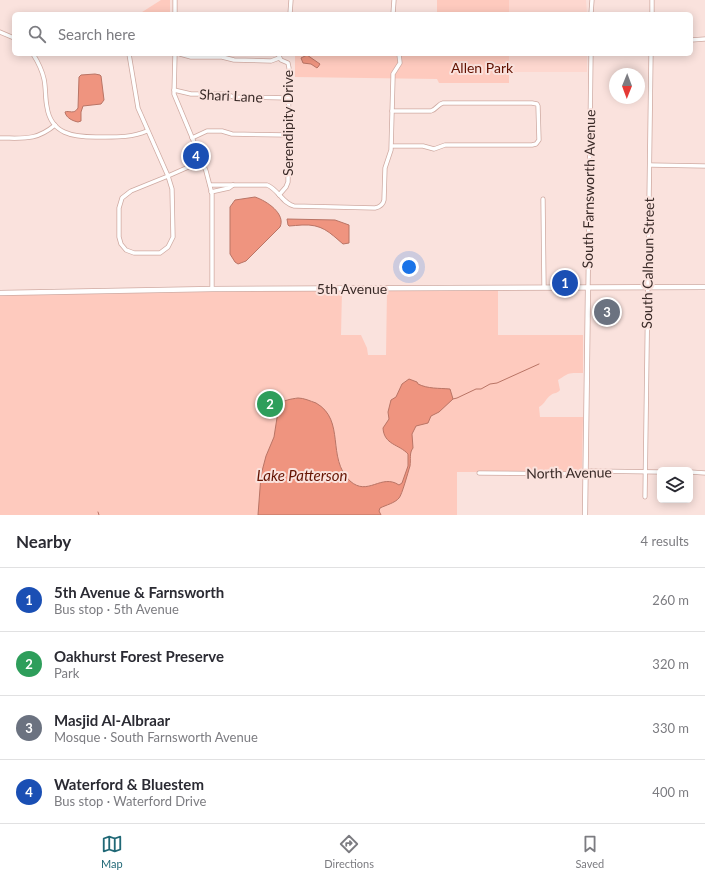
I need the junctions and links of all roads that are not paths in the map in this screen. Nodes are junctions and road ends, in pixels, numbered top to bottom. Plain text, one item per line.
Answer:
1 (175, 0) edge
2 (290, 0) edge
3 (394, 0) edge
4 (592, 0) edge
5 (652, 0) edge
6 (175, 12) edge
7 (290, 12) edge
8 (394, 12) edge
9 (591, 12) edge
10 (652, 12) edge
11 (0, 32) edge
12 (12, 37) edge
13 (705, 39) edge
14 (693, 40) edge
15 (34, 56) edge
16 (129, 56) edge
17 (174, 56) edge
18 (187, 56) edge
19 (279, 56) edge
20 (400, 56) edge
21 (591, 56) edge
22 (651, 56) edge
23 (174, 90) junction
24 (289, 98) junction
25 (392, 111) junction
26 (55, 125) junction
27 (147, 131) junction
28 (288, 135) junction
29 (0, 138) edge
30 (192, 138) junction
31 (392, 146) junction
32 (202, 161) junction
33 (650, 165) junction
34 (705, 166) edge
35 (168, 176) junction
36 (210, 185) junction
37 (233, 185) junction
38 (211, 192) junction
39 (279, 195) junction
40 (543, 199) dead end
41 (544, 287) junction
42 (648, 287) junction
43 (705, 287) edge
44 (588, 288) junction
45 (212, 289) junction
46 (0, 293) edge
47 (585, 472) junction
48 (646, 472) junction
49 (657, 472) edge
50 (693, 472) edge
51 (705, 472) edge
52 (479, 473) dead end
53 (645, 497) dead end
54 (585, 515) edge

1 - 6 street
2 - 7 street
3 - 8 street
4 - 9 street
5 - 10 street
11 - 12 street
13 - 14 street
15 - 26 street
16 - 27 street
17 - 23 street
18 - 19 street
19 - 24 street, Serendipity Drive
20 - 25 street
21 - 44 street, South Farnsworth Avenue
22 - 33 street, South Calhoun Street
23 - 24 street, Shari Lane
23 - 30 street
24 - 28 street, Serendipity Drive
25 - 31 street
25 - 31 street
26 - 27 street
26 - 29 street
27 - 35 street
28 - 30 street
28 - 39 street, Serendipity Drive
30 - 32 street
31 - 39 street
32 - 35 street
32 - 36 street
33 - 34 street
33 - 42 street, South Calhoun Street
35 - 35 street
36 - 37 street
36 - 38 street
37 - 38 street
37 - 39 street
38 - 45 street
40 - 41 street
41 - 44 street, 5th Avenue
41 - 45 street, 5th Avenue
42 - 43 street, 5th Avenue
42 - 44 street, 5th Avenue
42 - 48 street, South Calhoun Street
44 - 47 street, South Farnsworth Avenue
45 - 46 street, 5th Avenue
47 - 48 street, North Avenue
47 - 52 street, North Avenue
47 - 54 street, South Farnsworth Avenue
48 - 49 street, North Avenue
48 - 53 street, South Calhoun Street
50 - 51 street

